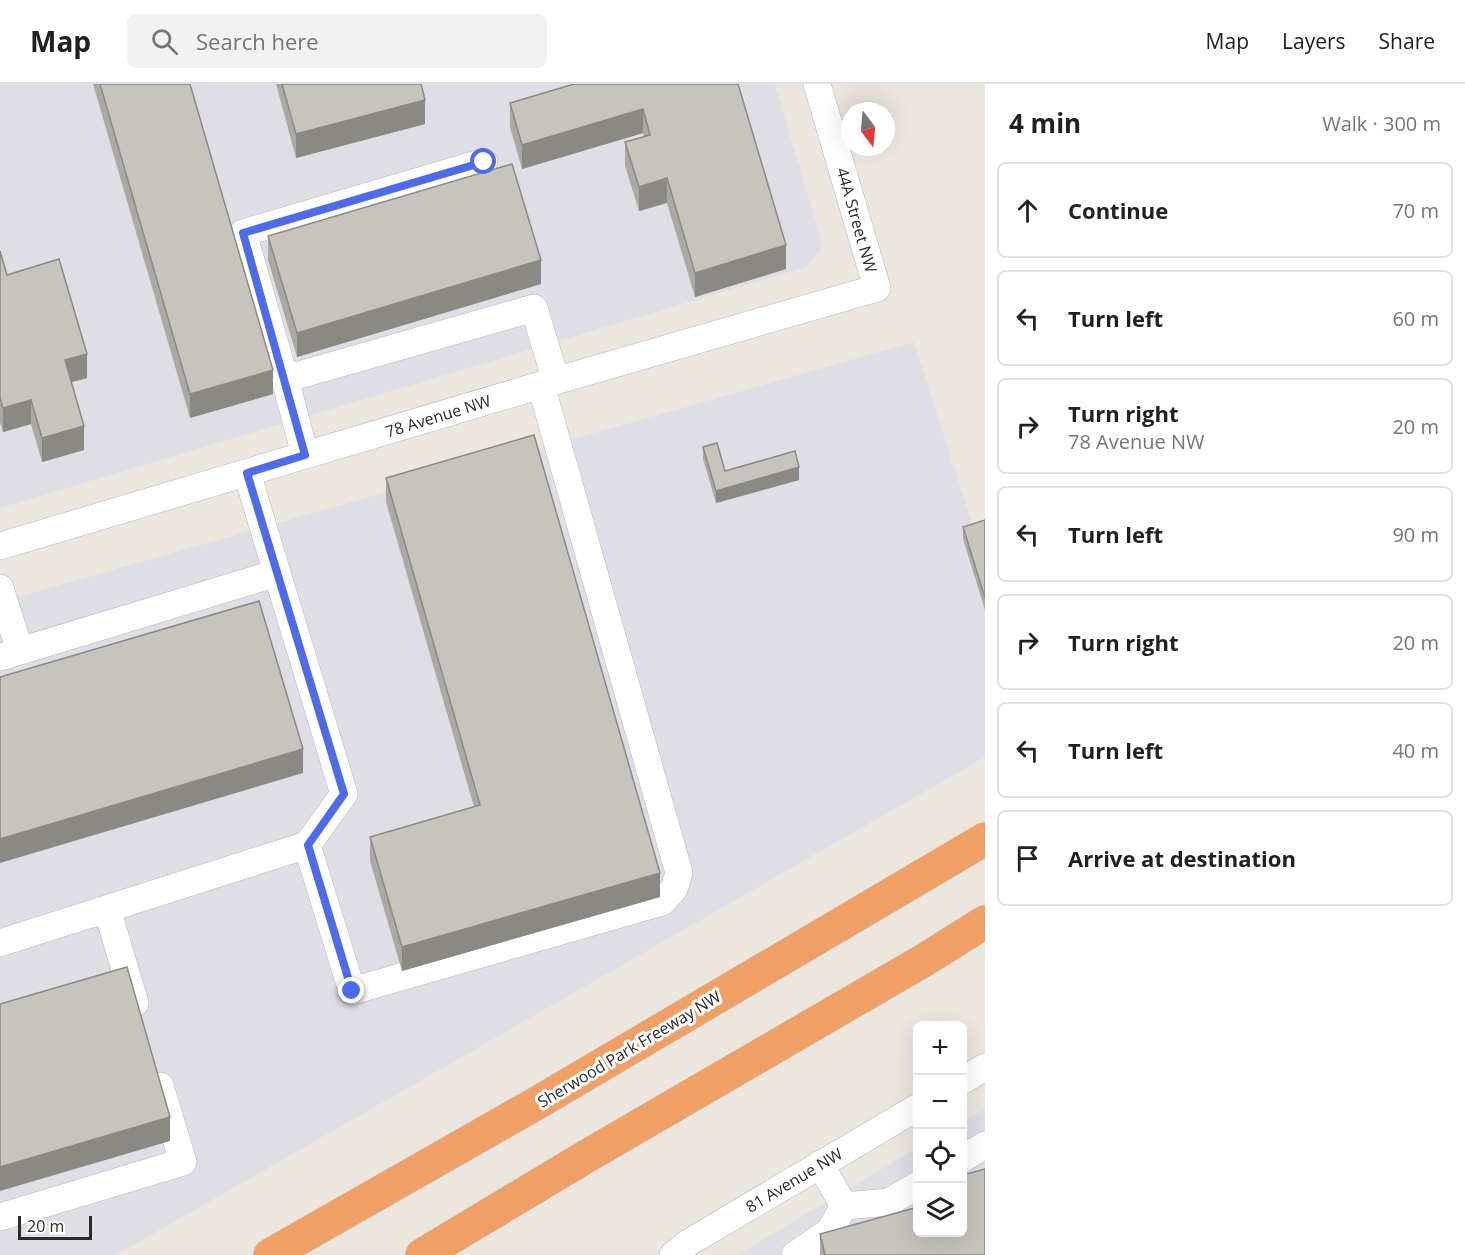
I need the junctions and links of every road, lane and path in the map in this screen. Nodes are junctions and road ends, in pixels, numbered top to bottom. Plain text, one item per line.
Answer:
1 (817, 84) edge
2 (484, 162) dead end
3 (877, 288) joint
4 (285, 379) junction
5 (548, 383) junction
6 (305, 455) junction
7 (247, 473) junction
8 (0, 546) edge
9 (277, 573) junction
10 (0, 588) edge
11 (10, 654) edge
12 (985, 839) edge
13 (308, 845) junction
14 (107, 909) junction
15 (985, 922) edge
16 (0, 943) edge
17 (143, 1030) edge
18 (153, 1063) edge
19 (985, 1067) edge
20 (967, 1078) edge
21 (913, 1110) edge
22 (985, 1146) edge
23 (967, 1157) edge
24 (820, 1164) junction
25 (913, 1188) edge
26 (843, 1206) junction
27 (0, 1217) edge
28 (270, 1255) edge
29 (422, 1255) edge
30 (673, 1255) edge
31 (795, 1255) edge

1 - 3 street, 44A Street NW
2 - 4 street
3 - 5 street, 78 Avenue NW
4 - 5 street
4 - 6 street
5 - 6 street, 78 Avenue NW
5 - 13 street
6 - 7 street, 78 Avenue NW
7 - 8 street, 78 Avenue NW
7 - 9 street
9 - 11 street
9 - 13 street
10 - 11 street
12 - 28 highway, Sherwood Park Freeway NW
13 - 14 street
14 - 16 street
14 - 17 street
15 - 29 highway
18 - 27 street
19 - 20 street
21 - 24 street, 81 Avenue NW
22 - 23 street
24 - 26 street
24 - 30 street, 81 Avenue NW
25 - 26 street
26 - 31 street

